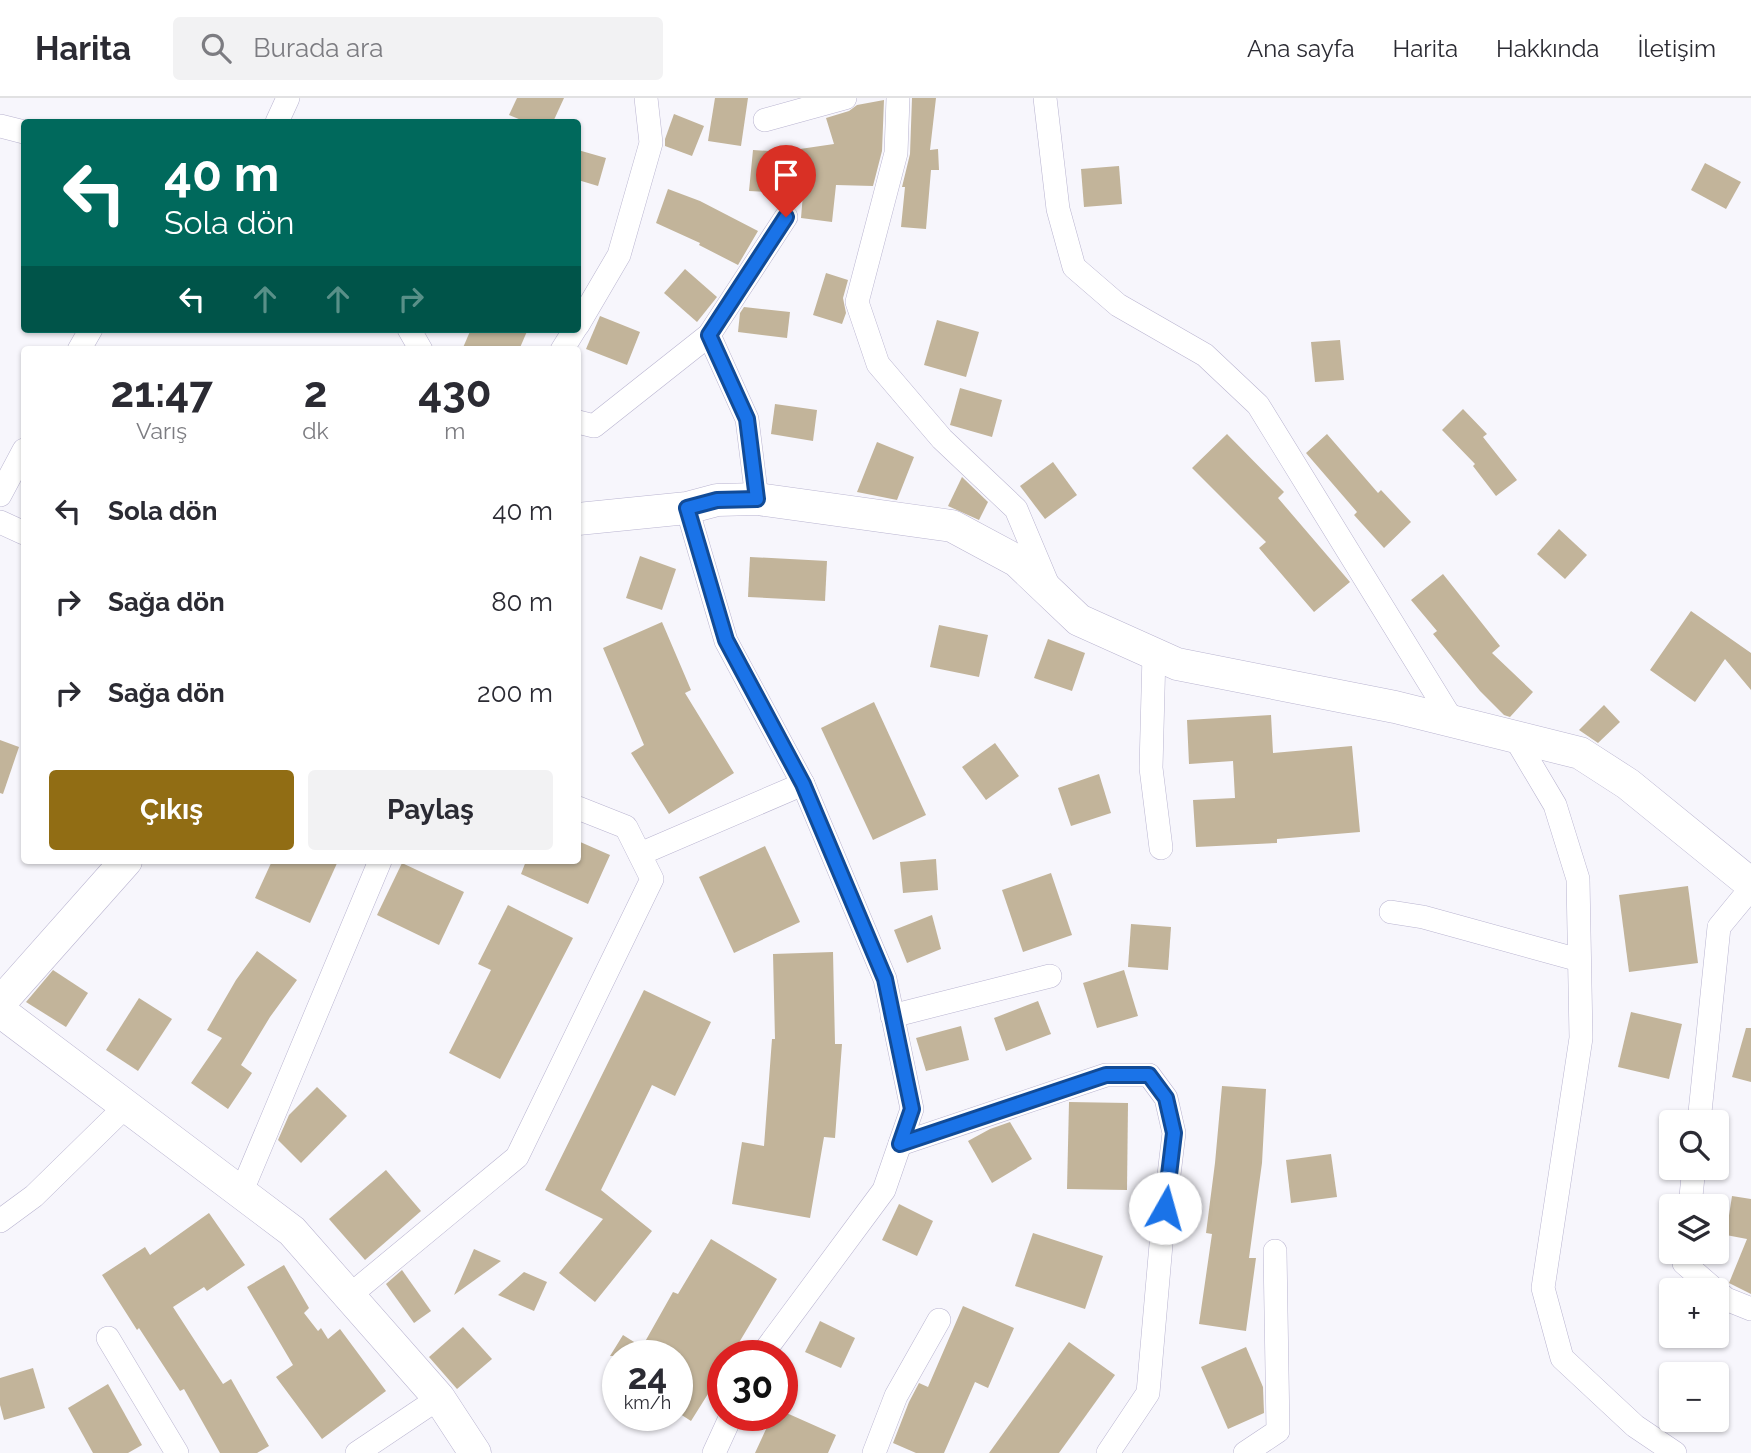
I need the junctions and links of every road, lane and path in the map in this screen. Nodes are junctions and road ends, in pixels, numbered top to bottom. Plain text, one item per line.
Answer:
1 (288, 98) edge
2 (646, 98) edge
3 (845, 98) edge
4 (898, 98) edge
5 (1045, 98) edge
6 (278, 119) edge
7 (765, 120) dead end
8 (0, 126) edge
9 (21, 131) edge
10 (786, 217) dead end
11 (581, 319) edge
12 (709, 335) junction
13 (581, 423) edge
14 (21, 456) edge
15 (0, 495) edge
16 (757, 499) junction
17 (687, 508) junction
18 (581, 520) edge
19 (0, 522) edge
20 (21, 532) edge
21 (1051, 594) junction
22 (1154, 654) junction
23 (1454, 723) junction
24 (1514, 736) junction
25 (803, 784) junction
26 (581, 809) edge
27 (1161, 848) dead end
28 (640, 854) junction
29 (123, 864) edge
30 (379, 864) edge
31 (1751, 886) edge
32 (1391, 912) dead end
33 (1579, 960) junction
34 (1050, 976) dead end
35 (0, 1003) edge
36 (0, 1011) edge
37 (892, 1016) junction
38 (126, 1106) junction
39 (1700, 1110) edge
40 (900, 1144) junction
41 (241, 1193) junction
42 (0, 1221) edge
43 (1275, 1251) dead end
44 (1685, 1264) edge
45 (1701, 1278) edge
46 (349, 1296) junction
47 (1729, 1300) edge
48 (1751, 1309) edge
49 (939, 1320) dead end
50 (108, 1338) dead end
51 (773, 1340) edge
52 (439, 1398) junction
53 (724, 1431) edge
54 (177, 1453) edge
55 (357, 1453) edge
56 (475, 1453) edge
57 (714, 1453) edge
58 (874, 1453) edge
59 (1108, 1453) edge
60 (1245, 1453) edge
61 (1675, 1453) edge

1 - 6 street
2 - 11 street
3 - 7 street
4 - 21 street
5 - 23 street
8 - 9 street
10 - 12 street
12 - 13 street
12 - 16 street
14 - 15 street
16 - 17 street
16 - 21 street
17 - 18 street
17 - 25 street
19 - 20 street
21 - 22 street
22 - 23 street
22 - 27 street
23 - 24 street
24 - 31 street
24 - 33 street
25 - 28 street
25 - 37 street
26 - 28 street
28 - 46 street
29 - 35 street
30 - 41 street
31 - 39 street
32 - 33 street
33 - 61 street
34 - 37 street
36 - 38 street
37 - 40 street
38 - 41 street
38 - 42 street
40 - 51 street
40 - 59 street
41 - 46 street
43 - 60 street
44 - 45 street
46 - 52 street
47 - 48 street
49 - 58 street
50 - 54 street
52 - 55 street
52 - 56 street
53 - 57 street

